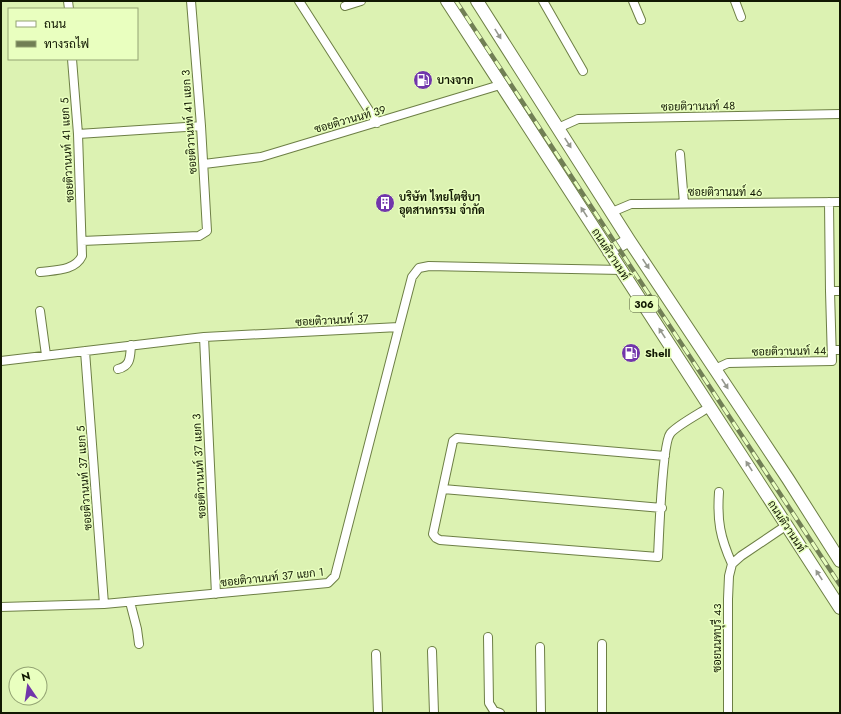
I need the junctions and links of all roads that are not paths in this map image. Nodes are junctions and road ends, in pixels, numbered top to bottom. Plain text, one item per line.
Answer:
1 (191, 1) edge
2 (299, 1) edge
3 (361, 1) edge
4 (447, 1) edge
5 (477, 1) edge
6 (543, 1) edge
7 (633, 1) edge
8 (735, 1) edge
9 (345, 6) dead end
10 (741, 17) dead end
11 (640, 20) dead end
12 (72, 60) edge
13 (583, 71) dead end
14 (500, 85) junction
15 (840, 114) edge
16 (377, 122) junction
17 (202, 126) junction
18 (558, 128) junction
19 (78, 134) junction
20 (680, 154) dead end
21 (204, 164) junction
22 (830, 202) junction
23 (840, 202) edge
24 (684, 203) junction
25 (612, 212) junction
26 (630, 240) junction
27 (82, 241) junction
28 (609, 252) junction
29 (622, 270) junction
30 (40, 272) dead end
31 (830, 291) junction
32 (840, 291) edge
33 (40, 311) dead end
34 (399, 328) junction
35 (204, 337) junction
36 (131, 345) junction
37 (85, 350) junction
38 (836, 350) edge
39 (46, 355) junction
40 (1, 361) edge
41 (118, 369) dead end
42 (716, 369) junction
43 (711, 406) junction
44 (665, 456) junction
45 (443, 489) junction
46 (719, 492) dead end
47 (662, 508) junction
48 (787, 525) junction
49 (840, 561) edge
50 (732, 564) junction
51 (216, 594) junction
52 (130, 602) junction
53 (104, 604) junction
54 (1, 607) edge
55 (840, 608) edge
56 (488, 637) dead end
57 (139, 644) dead end
58 (602, 644) dead end
59 (540, 647) dead end
60 (432, 651) dead end
61 (376, 654) dead end
62 (378, 713) edge
63 (434, 713) edge
64 (500, 713) edge
65 (541, 713) edge
66 (602, 713) edge
67 (728, 713) edge

1 - 17 street, ซอยติวานนท์ 41 แยก 3
2 - 16 street
3 - 9 street
4 - 14 main road, ถนนติวานนท์ / 306
5 -> 18 main road, 306
6 - 13 street
7 - 11 street
8 - 10 street
12 - 19 street, ซอยติวานนท์ 41 แยก 5
14 - 16 street, ซอยติวานนท์ 39
28 -> 14 main road, ถนนติวานนท์ / 306
15 - 18 street, ซอยติวานนท์ 48
16 - 21 street, ซอยติวานนท์ 39
17 - 19 street
17 - 21 street, ซอยติวานนท์ 41 แยก 3
18 -> 25 main road, 306
19 - 27 street, ซอยติวานนท์ 41 แยก 5
20 - 24 street
21 - 27 street, ซอยติวานนท์ 41 แยก 3
22 - 23 street, ซอยติวานนท์ 46
22 - 24 street, ซอยติวานนท์ 46
22 - 31 street, ซอยติวานนท์ 44
24 - 25 street, ซอยติวานนท์ 46
25 - 26 main road, 306
26 - 28 main road
26 -> 42 main road, 306
27 - 30 street, ซอยติวานนท์ 41 แยก 5
28 - 29 main road, ถนนติวานนท์ / 306
29 - 34 street
43 -> 29 main road, ถนนติวานนท์ / 306
31 - 32 street
31 - 38 street, ซอยติวานนท์ 44
33 - 39 street
34 - 35 street, ซอยติวานนท์ 37
34 - 51 street, ซอยติวานนท์ 37 แยก 1
35 - 36 street, ซอยติวานนท์ 37
35 - 51 street, ซอยติวานนท์ 37 แยก 3
36 - 37 street, ซอยติวานนท์ 37
36 - 41 street
37 - 39 street, ซอยติวานนท์ 37
37 - 53 street, ซอยติวานนท์ 37 แยก 5
38 - 42 street, ซอยติวานนท์ 44
39 - 40 street, ซอยติวานนท์ 37
42 -> 49 main road, 306
43 - 44 street
48 -> 43 main road, ถนนติวานนท์ / 306
44 - 45 street
44 - 47 street
45 - 47 street
45 - 47 street
46 - 50 street
48 - 50 street
55 -> 48 main road, ถนนติวานนท์ / 306
50 - 67 street, ซอยนนทบุรี 43
51 - 52 street, ซอยติวานนท์ 37 แยก 1
52 - 53 street, ซอยติวานนท์ 37 แยก 1
52 - 57 street
53 - 54 street, ซอยติวานนท์ 37 แยก 1
56 - 64 street
58 - 66 street
59 - 65 street
60 - 63 street
61 - 62 street

